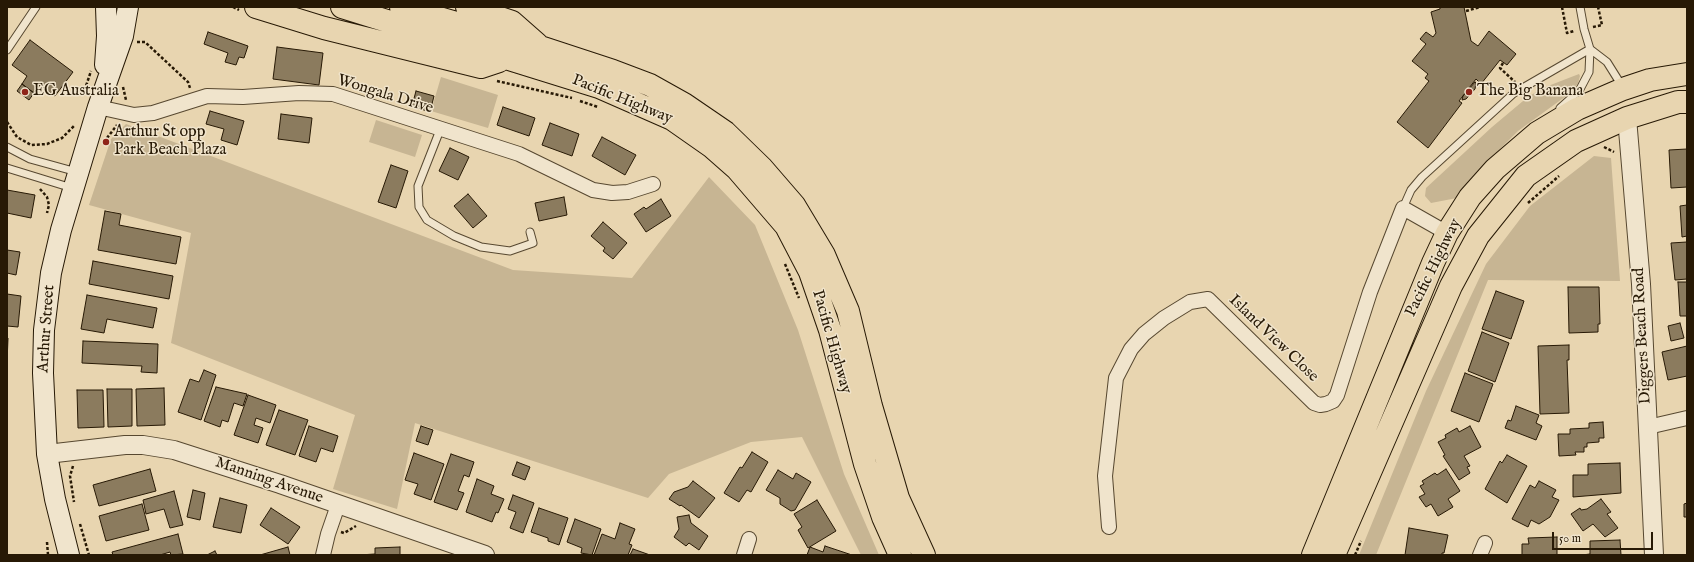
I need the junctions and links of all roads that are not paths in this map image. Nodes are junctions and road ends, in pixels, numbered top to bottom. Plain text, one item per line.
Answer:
1 (36, 7) edge
2 (106, 7) edge
3 (128, 7) edge
4 (256, 7) edge
5 (342, 7) edge
6 (401, 7) edge
7 (468, 7) edge
8 (1580, 7) edge
9 (543, 48) junction
10 (1590, 49) junction
11 (7, 50) edge
12 (504, 59) junction
13 (1687, 74) edge
14 (1687, 86) edge
15 (1623, 88) junction
16 (90, 102) junction
17 (1687, 102) edge
18 (1627, 118) junction
19 (440, 130) junction
20 (1537, 133) junction
21 (7, 147) edge
22 (7, 168) edge
23 (1526, 176) junction
24 (75, 180) junction
25 (653, 184) dead end
26 (1403, 208) junction
27 (530, 232) dead end
28 (1447, 233) junction
29 (1422, 354) junction
30 (1687, 418) edge
31 (1648, 427) junction
32 (47, 454) junction
33 (338, 505) junction
34 (1109, 528) dead end
35 (749, 540) dead end
36 (69, 555) edge
37 (323, 555) edge
38 (485, 555) edge
39 (744, 555) edge
40 (900, 555) edge
41 (924, 555) edge
42 (1313, 555) edge
43 (1334, 555) edge
44 (1654, 555) edge

1 - 11 lane
2 - 16 main road, Arthur Street
3 - 16 main road, Arthur Street
4 - 12 highway
5 - 12 highway, Pacific Highway
6 - 9 highway, Pacific Highway
7 - 9 highway
8 - 10 lane
9 - 41 highway, Pacific Highway
10 - 15 lane
10 - 20 lane
10 - 26 lane
12 - 40 highway, Pacific Highway
13 - 15 highway, Pacific Highway
14 - 18 highway
15 - 20 highway, Pacific Highway
16 - 19 street, Wongala Drive
16 - 24 main road, Arthur Street
17 - 18 highway, Pacific Highway
18 - 20 highway
18 - 23 highway, Pacific Highway
18 - 31 street, Diggers Beach Road
19 - 25 street, Wongala Drive
19 - 27 lane
20 - 28 highway, Pacific Highway
21 - 24 lane
22 - 24 lane
23 - 28 highway
23 - 29 highway, Pacific Highway
24 - 32 main road, Arthur Street
26 - 28 street
26 - 34 street, Island View Close
28 - 29 highway
28 - 42 highway, Pacific Highway
29 - 43 highway, Pacific Highway
30 - 31 street
31 - 44 street, Diggers Beach Road
32 - 33 street, Manning Avenue
32 - 36 main road, Arthur Street
33 - 37 street
33 - 38 street, Manning Avenue
35 - 39 street

